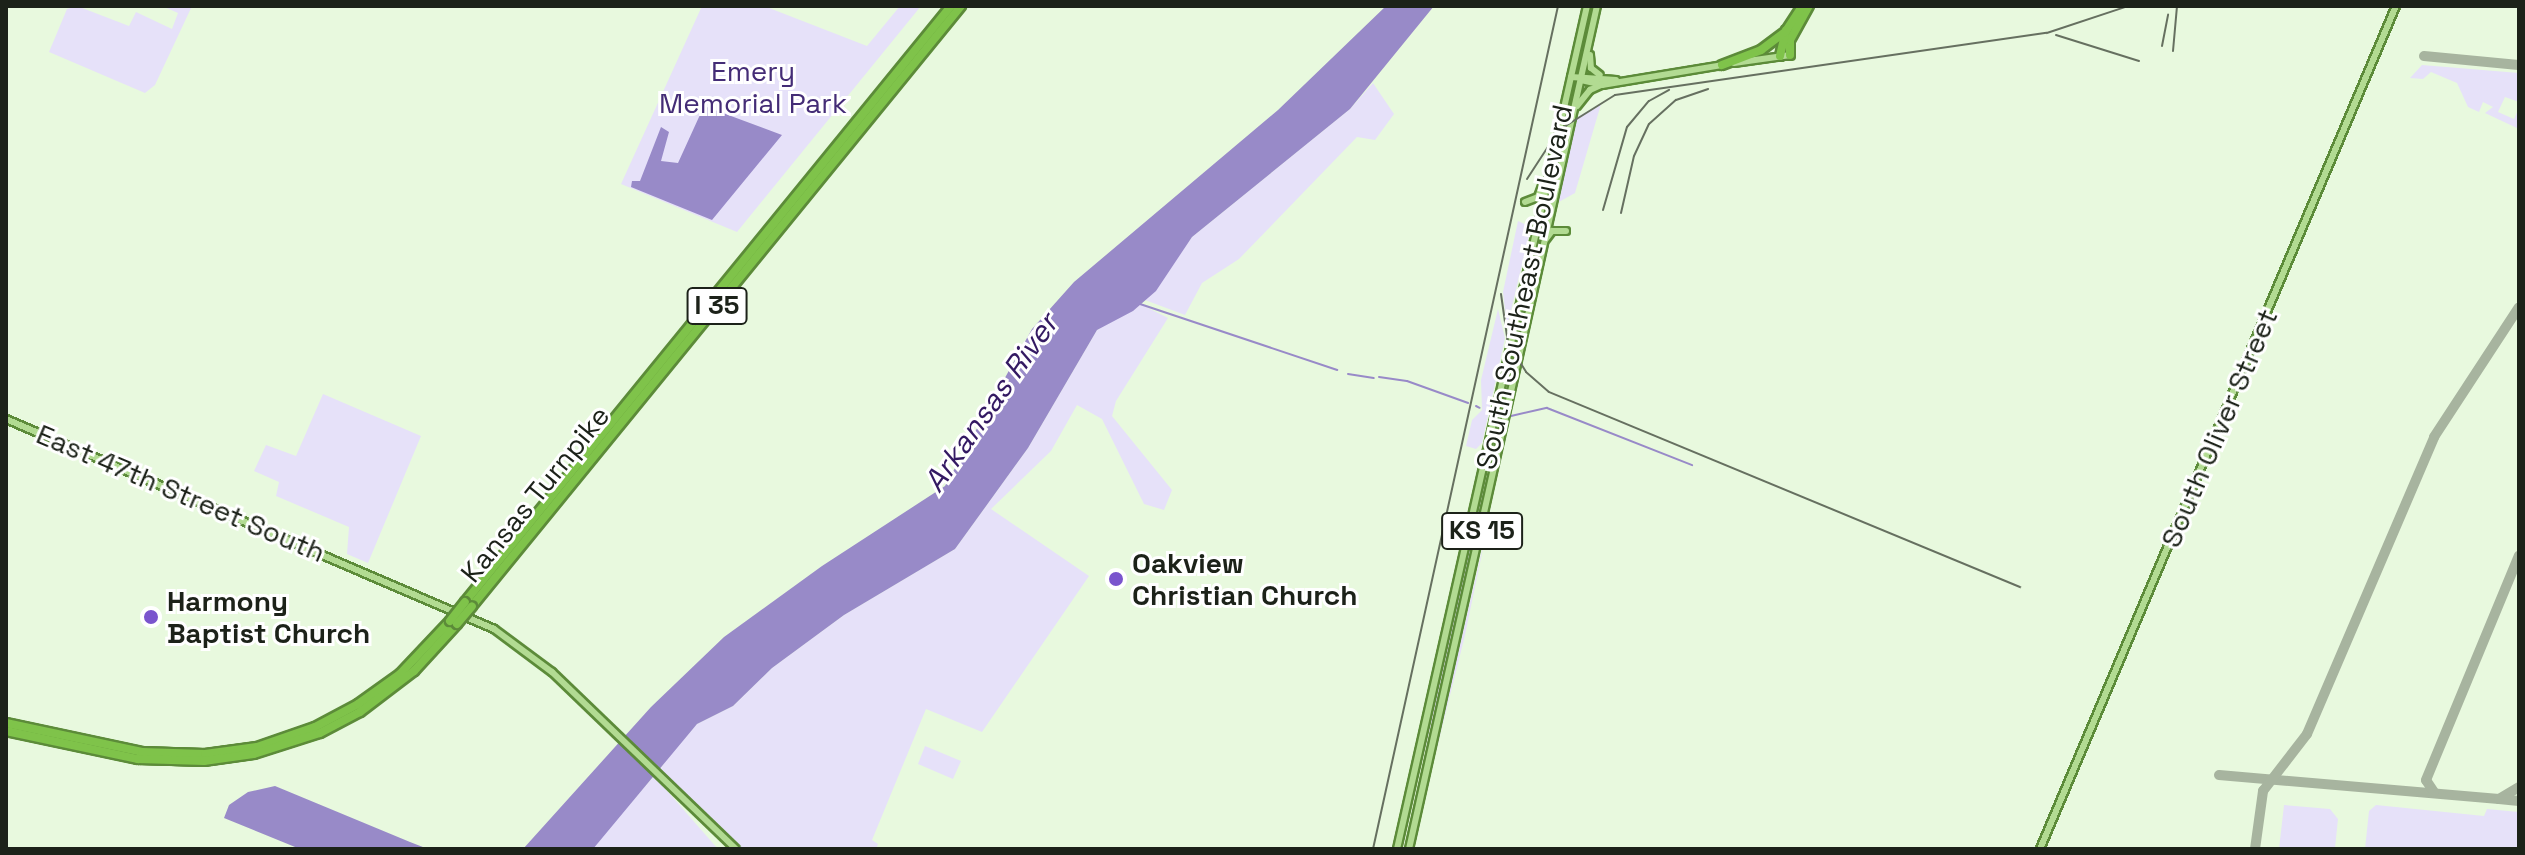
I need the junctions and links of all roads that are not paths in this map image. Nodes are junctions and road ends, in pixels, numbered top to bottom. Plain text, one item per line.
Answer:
1 (951, 6) edge
2 (961, 6) edge
3 (1587, 6) edge
4 (1597, 6) edge
5 (1802, 6) edge
6 (1809, 6) edge
7 (2396, 6) edge
8 (1786, 31) junction
9 (1588, 47) junction
10 (1790, 55) joint
11 (1780, 56) junction
12 (1722, 65) junction
13 (1571, 77) junction
14 (1581, 79) junction
15 (1605, 81) junction
16 (1574, 113) junction
17 (1549, 172) junction
18 (1525, 202) dead end
19 (1566, 231) dead end
20 (1542, 250) junction
21 (6, 419) edge
22 (469, 604) junction
23 (6, 723) edge
24 (6, 731) edge
25 (115, 752) junction
26 (736, 849) edge
27 (1397, 849) edge
28 (1409, 849) edge
29 (2040, 849) edge

1 - 22 highway, Kansas Turnpike / I 35
2 - 22 highway, Kansas Turnpike / I 35
3 - 13 main road, South Southeast Boulevard / KS 15
4 - 9 main road, South Southeast Boulevard / KS 15
5 - 8 highway
6 - 10 highway
7 - 29 main road, South Oliver Street
8 - 11 highway
8 - 12 highway
9 - 14 main road, South Southeast Boulevard / KS 15
9 - 15 main road
10 - 11 main road
11 - 12 main road
12 - 15 main road
13 - 14 main road
13 - 17 main road, South Southeast Boulevard / KS 15
14 - 15 main road
14 - 16 main road, South Southeast Boulevard / KS 15
15 - 16 main road
16 - 20 main road, South Southeast Boulevard / KS 15
17 - 18 main road
17 - 27 main road, South Southeast Boulevard / KS 15
19 - 20 main road
20 - 28 main road, South Southeast Boulevard / KS 15
21 - 26 main road, East 47th Street South
22 - 25 highway, Kansas Turnpike / I 35, bridge
23 - 25 highway, Kansas Turnpike / I 35
24 - 25 highway, Kansas Turnpike / I 35

